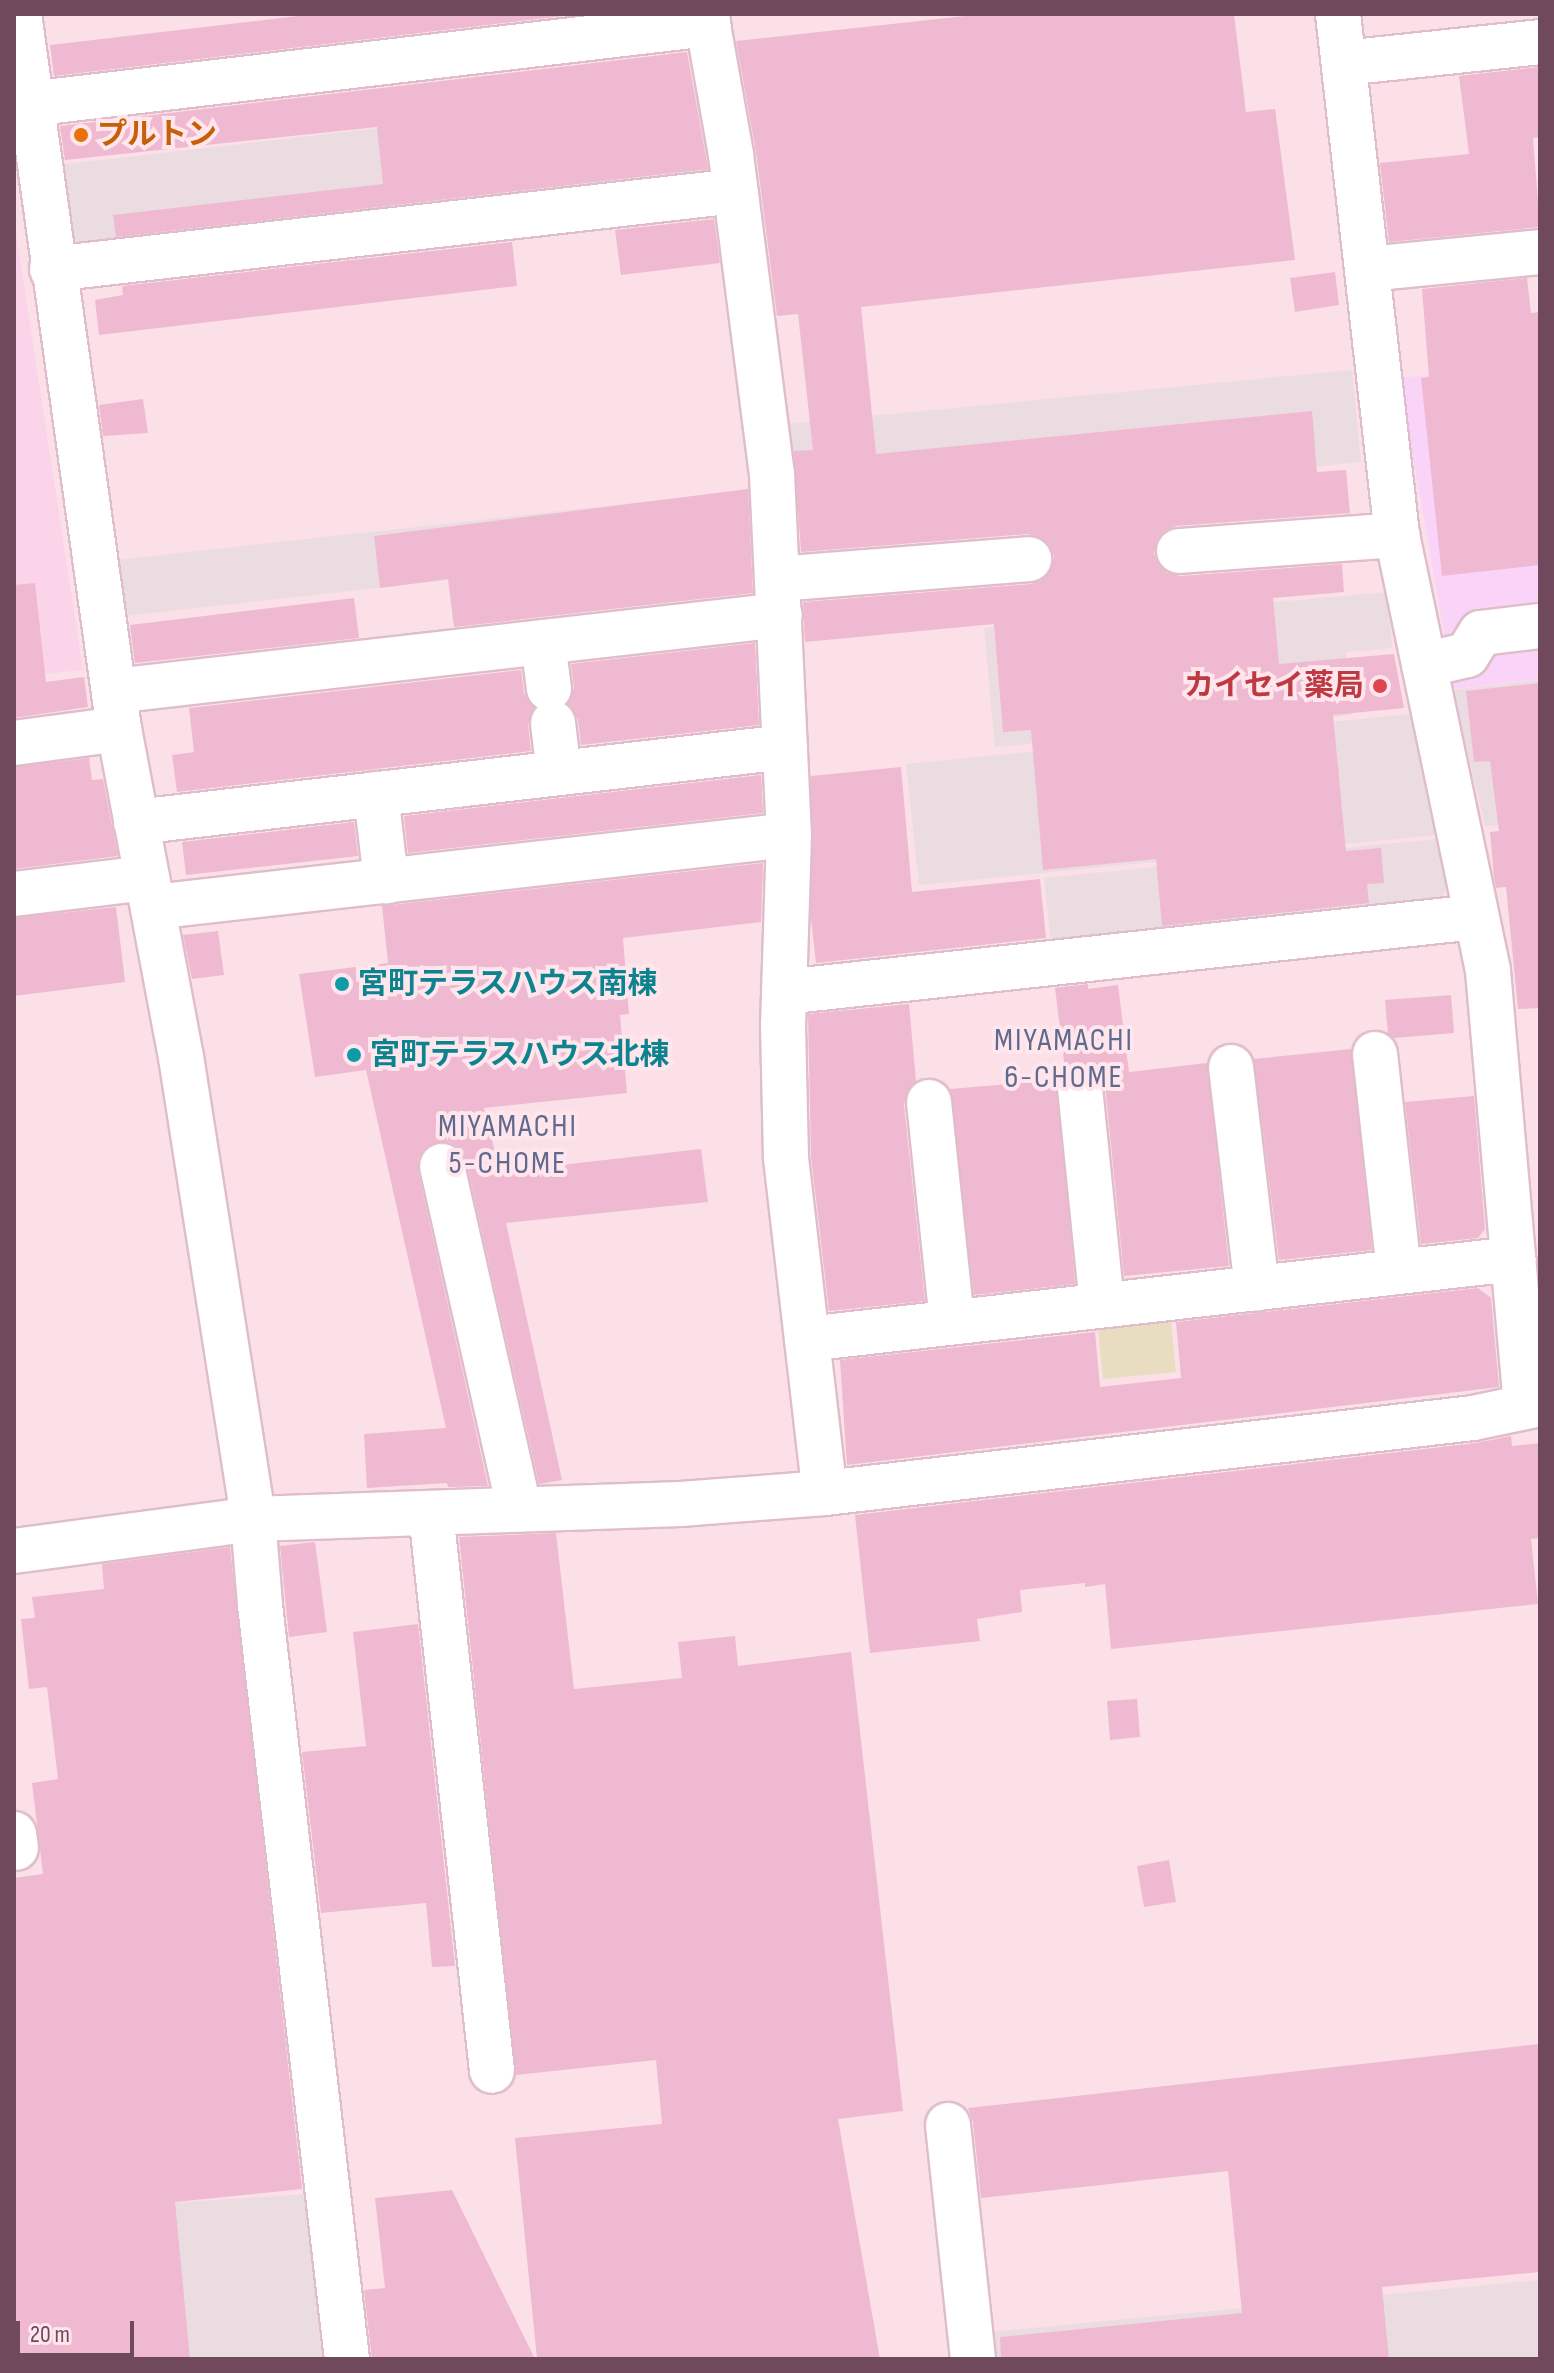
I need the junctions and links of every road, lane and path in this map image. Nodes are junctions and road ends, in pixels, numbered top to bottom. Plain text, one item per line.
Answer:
1 (1338, 14) edge
2 (707, 19) edge
3 (17, 20) edge
4 (1540, 42) edge
5 (1344, 63) junction
6 (29, 104) junction
7 (736, 191) junction
8 (1540, 252) edge
9 (52, 269) junction
10 (1368, 269) junction
11 (1397, 535) junction
12 (1179, 551) dead end
13 (1029, 559) dead end
14 (778, 597) junction
15 (1540, 626) edge
16 (543, 642) junction
17 (1424, 665) junction
18 (116, 710) junction
19 (14, 743) edge
20 (785, 747) junction
21 (559, 773) junction
22 (376, 794) junction
23 (136, 822) junction
24 (789, 835) junction
25 (386, 881) junction
26 (150, 893) junction
27 (14, 894) edge
28 (1476, 917) junction
29 (784, 992) junction
30 (1375, 1054) dead end
31 (1231, 1067) dead end
32 (1080, 1088) dead end
33 (929, 1102) dead end
34 (442, 1166) dead end
35 (1513, 1259) junction
36 (1399, 1271) junction
37 (1257, 1288) junction
38 (1102, 1305) junction
39 (952, 1322) junction
40 (807, 1339) junction
41 (1533, 1405) edge
42 (825, 1493) junction
43 (519, 1509) junction
44 (431, 1513) junction
45 (253, 1519) junction
46 (14, 1551) edge
47 (492, 2071) dead end
48 (948, 2125) dead end
49 (347, 2359) edge
50 (973, 2359) edge

1 - 5 street
2 - 6 street
2 - 7 street
3 - 6 street
4 - 5 street
5 - 10 street
6 - 9 street
7 - 9 street
7 - 14 street
8 - 10 street
9 - 18 street
10 - 11 street
11 - 12 street
11 - 17 street
13 - 14 street
14 - 16 street
14 - 20 street
15 - 17 street
16 - 18 street
16 - 21 street
17 - 28 street
18 - 19 street
18 - 23 street
20 - 21 street
20 - 24 street
21 - 22 street
22 - 23 street
22 - 25 street
23 - 26 street
24 - 25 street
24 - 29 street
25 - 26 street
26 - 27 street
26 - 45 street
28 - 29 street
28 - 35 street
29 - 40 street
30 - 36 street
31 - 37 street
32 - 38 street
33 - 39 street
34 - 43 street
35 - 36 street
35 - 41 street
36 - 37 street
37 - 38 street
38 - 39 street
39 - 40 street
40 - 42 street
41 - 42 street
42 - 43 street
43 - 44 street
44 - 45 street
44 - 47 street
45 - 46 street
45 - 49 street
48 - 50 street

